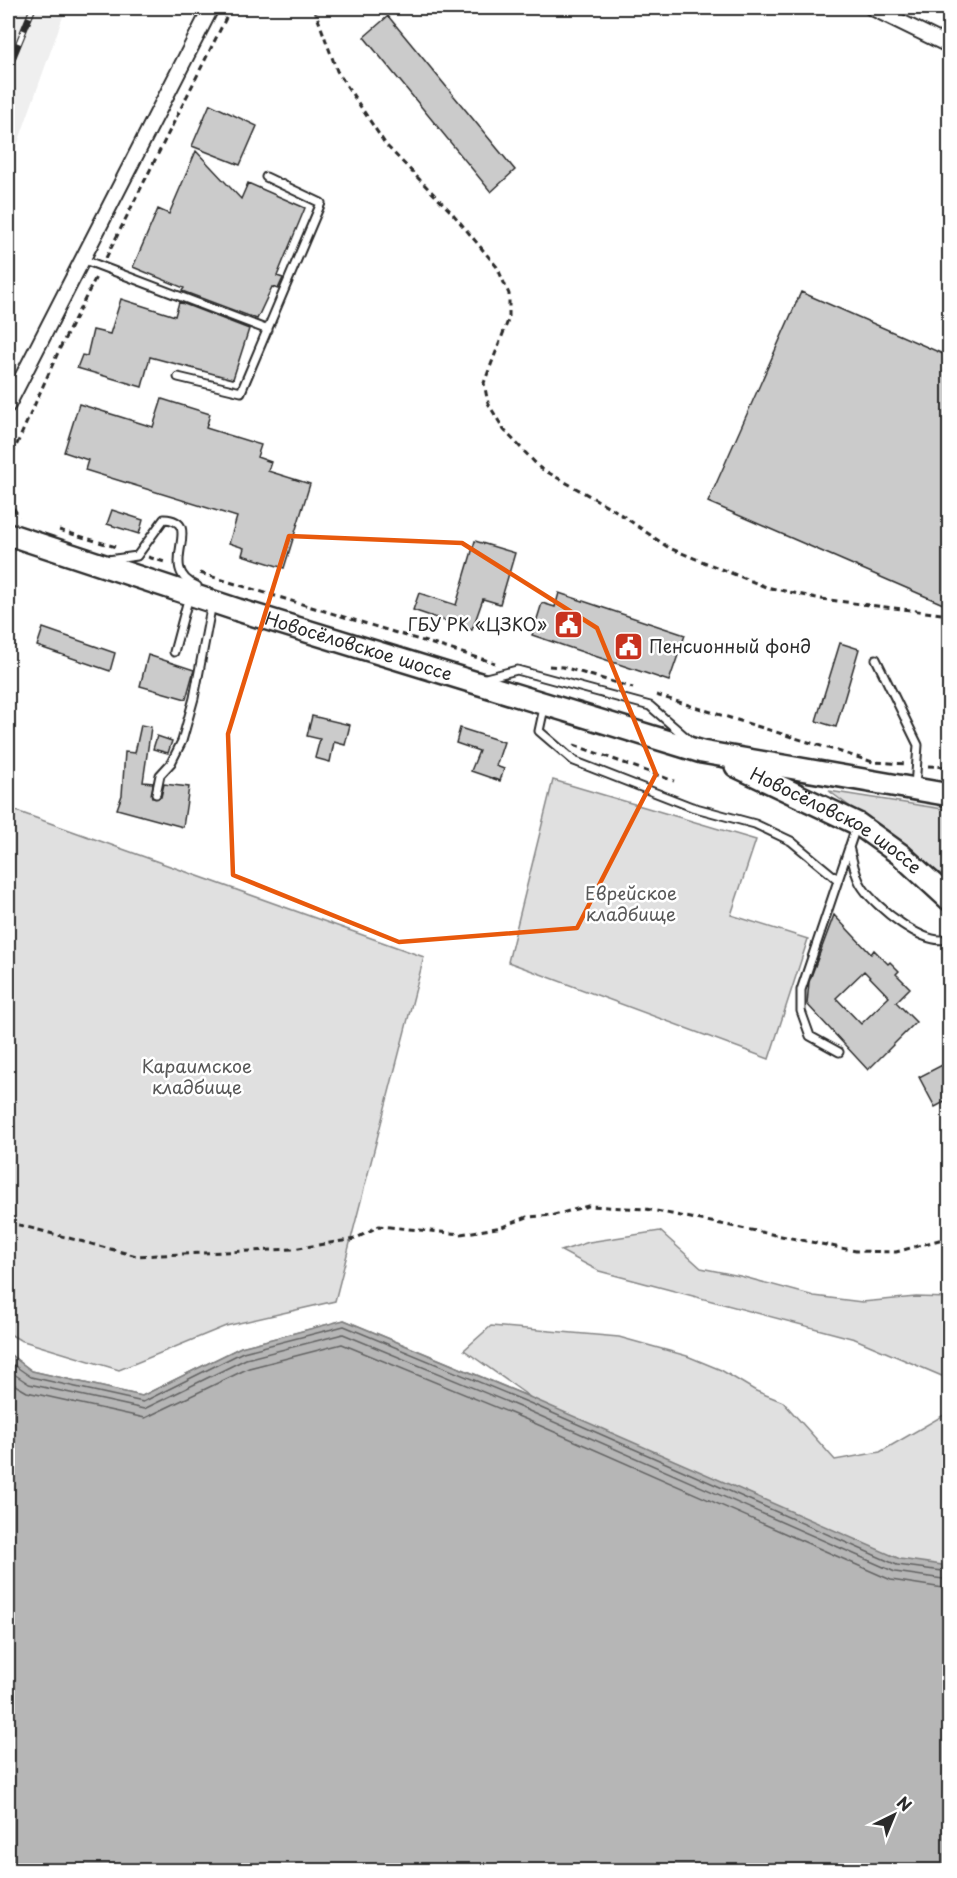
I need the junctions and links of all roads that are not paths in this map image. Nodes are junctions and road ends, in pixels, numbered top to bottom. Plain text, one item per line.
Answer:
1 (212, 8) edge
2 (872, 8) edge
3 (950, 46) edge
4 (266, 177) dead end
5 (82, 259) junction
6 (268, 330) junction
7 (178, 377) dead end
8 (8, 405) edge
9 (8, 534) edge
10 (95, 562) junction
11 (204, 594) junction
12 (174, 652) dead end
13 (876, 658) dead end
14 (468, 682) junction
15 (545, 705) junction
16 (706, 753) junction
17 (914, 790) junction
18 (156, 794) dead end
19 (950, 795) edge
20 (858, 824) junction
21 (849, 846) junction
22 (837, 879) junction
23 (950, 900) edge
24 (950, 938) edge
25 (839, 1052) dead end

1 - 5 street
2 - 3 street
4 - 6 lane
5 - 6 lane
5 - 8 street
6 - 7 lane
9 - 10 main road, Новосёловское шоссе
10 - 11 main road, Новосёловское шоссе
10 - 11 lane
11 - 12 lane
11 - 14 main road, Новосёловское шоссе
11 - 18 lane
13 - 17 lane
14 - 15 main road, Новосёловское шоссе
14 - 16 lane
15 - 16 main road, Новосёловское шоссе
15 - 22 lane
16 - 17 main road, Новосёловское шоссе
16 - 20 main road, Новосёловское шоссе
17 - 19 main road, Новосёловское шоссе
20 - 21 lane
20 - 23 main road, Новосёловское шоссе
21 - 22 lane
21 - 24 lane
22 - 25 lane

